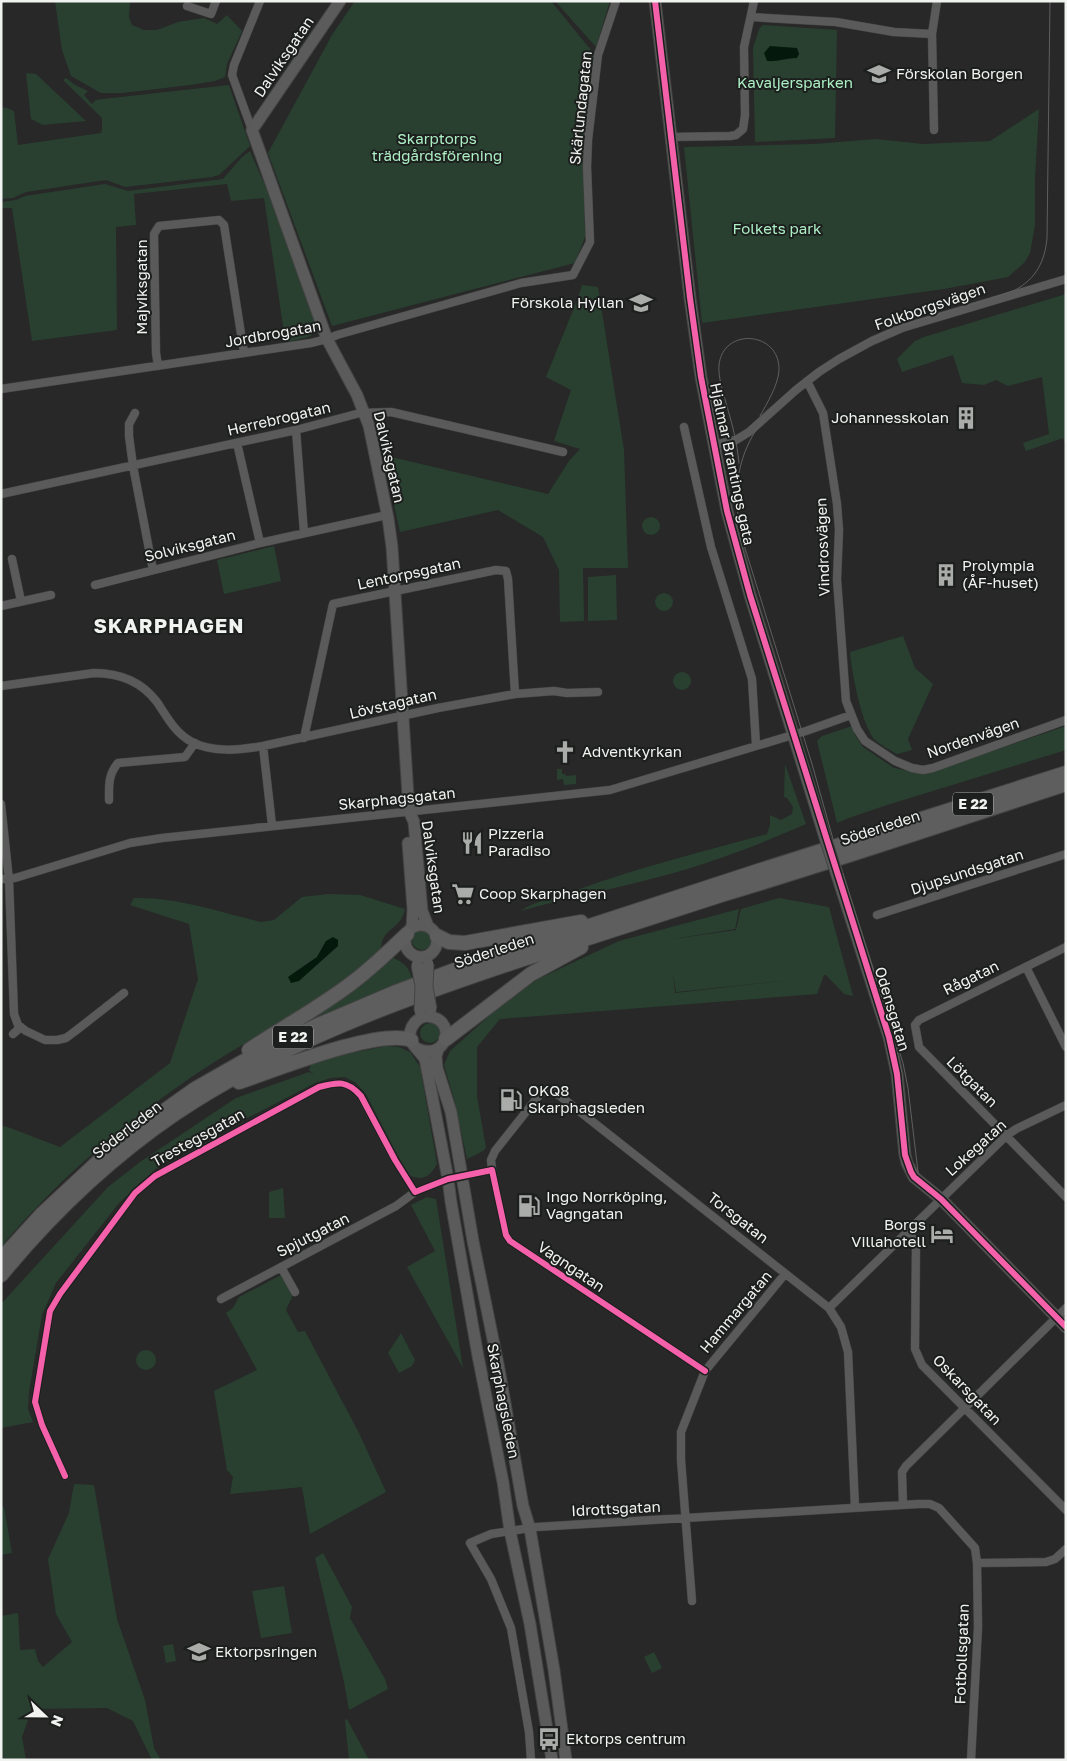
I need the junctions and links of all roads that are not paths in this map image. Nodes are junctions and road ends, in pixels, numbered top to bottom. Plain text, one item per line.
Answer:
1 (216, 1) edge
2 (260, 1) edge
3 (340, 1) edge
4 (616, 1) edge
5 (655, 1) edge
6 (754, 1) edge
7 (937, 1) edge
8 (188, 6) dead end
9 (750, 17) junction
10 (932, 34) junction
11 (252, 130) junction
12 (934, 130) dead end
13 (670, 137) junction
14 (573, 276) joint
15 (1066, 278) edge
16 (327, 339) junction
17 (244, 353) junction
18 (158, 366) junction
19 (807, 381) junction
20 (1, 389) edge
21 (135, 413) dead end
22 (364, 413) junction
23 (684, 427) dead end
24 (296, 430) junction
25 (237, 443) junction
26 (714, 444) junction
27 (563, 452) dead end
28 (133, 466) junction
29 (1, 494) edge
30 (387, 515) junction
31 (304, 533) junction
32 (260, 543) junction
33 (12, 559) dead end
34 (153, 570) junction
35 (96, 585) dead end
36 (395, 590) junction
37 (51, 595) dead end
38 (21, 602) junction
39 (1, 606) edge
40 (1, 686) edge
41 (598, 692) dead end
42 (515, 694) junction
43 (851, 715) junction
44 (402, 716) junction
45 (1066, 720) edge
46 (793, 735) junction
47 (304, 738) junction
48 (195, 743) junction
49 (756, 745) junction
50 (263, 746) junction
51 (1066, 773) edge
52 (1066, 784) edge
53 (109, 800) dead end
54 (1, 804) edge
55 (409, 811) junction
56 (272, 826) junction
57 (1066, 854) edge
58 (5, 880) edge
59 (877, 915) dead end
60 (850, 917) joint
61 (631, 918) junction
62 (409, 930) junction
63 (432, 931) junction
64 (1066, 947) edge
65 (422, 959) junction
66 (1026, 967) junction
67 (124, 992) dead end
68 (426, 1015) junction
69 (21, 1027) junction
70 (13, 1034) dead end
71 (442, 1044) junction
72 (415, 1045) junction
73 (1066, 1047) edge
74 (922, 1050) joint
75 (200, 1092) junction
76 (1066, 1105) edge
77 (1006, 1136) junction
78 (492, 1170) junction
79 (463, 1175) junction
80 (448, 1179) junction
81 (415, 1192) junction
82 (1066, 1197) edge
83 (941, 1199) junction
84 (909, 1232) junction
85 (1, 1259) edge
86 (280, 1267) junction
87 (786, 1274) junction
88 (1, 1275) edge
89 (295, 1292) dead end
90 (221, 1299) dead end
91 (829, 1308) junction
92 (1066, 1308) edge
93 (1056, 1317) junction
94 (1066, 1327) edge
95 (705, 1371) junction
96 (965, 1408) junction
97 (65, 1476) dead end
98 (903, 1505) junction
99 (855, 1506) junction
100 (1066, 1510) edge
101 (686, 1519) junction
102 (530, 1529) junction
103 (510, 1531) junction
104 (975, 1548) joint
105 (1066, 1549) edge
106 (977, 1563) junction
107 (692, 1601) dead end
108 (531, 1760) edge
109 (552, 1760) edge
110 (566, 1760) edge
111 (971, 1760) edge

1 - 8 street
2 - 11 street, Dalviksgatan
3 - 11 street, Dalviksgatan
4 - 14 street, Skärlundagatan
5 - 13 street, Hjalmar Brantings gata
6 - 9 street
7 - 10 street
9 - 10 street
9 - 13 street
10 - 12 street
11 - 16 street, Dalviksgatan
13 - 26 street, Hjalmar Brantings gata
14 - 16 street, Jordbrogatan
15 - 19 street, Folkborgsvägen
16 - 17 street, Jordbrogatan
16 - 22 street, Dalviksgatan
17 - 18 street, Jordbrogatan
17 - 18 street, Majviksgatan
18 - 20 street, Jordbrogatan
19 - 26 street, Folkborgsvägen
19 - 43 street, Vindrosvägen
21 - 28 street
22 - 24 street, Herrebrogatan
22 - 27 street, Herrebrogatan
22 - 30 street, Dalviksgatan
23 - 49 street
24 - 25 street, Herrebrogatan
24 - 31 street
25 - 28 street, Herrebrogatan
25 - 32 street
26 - 46 street, Hjalmar Brantings gata
28 - 29 street, Herrebrogatan
28 - 34 street
30 - 31 street, Solviksgatan
30 - 36 street, Dalviksgatan
31 - 32 street, Solviksgatan
32 - 34 street, Solviksgatan
33 - 38 street
34 - 35 street, Solviksgatan
36 - 42 street, Lentorpsgatan
36 - 44 street, Dalviksgatan
36 - 47 street, Lentorpsgatan
37 - 38 street
38 - 39 street
40 - 48 street, Lövstagatan
41 - 42 street, Lövstagatan
42 - 44 street, Lövstagatan
43 - 45 street, Nordenvägen
43 - 46 street
44 - 47 street, Lövstagatan
44 - 55 street, Dalviksgatan
46 - 49 street, Skarphagsgatan
46 - 60 street, Hjalmar Brantings gata, bridge
47 - 50 street, Lövstagatan
48 - 50 street, Lövstagatan
48 - 53 street
49 - 55 street, Skarphagsgatan
50 - 56 street
51 - 61 highway, Söderleden / E 22
52 - 61 highway, Söderleden / E 22
54 - 58 street
55 - 56 street, Skarphagsgatan
55 - 62 street, Dalviksgatan
55 - 63 street, Dalviksgatan
56 - 58 street, Skarphagsgatan
57 - 59 street, Djupsundsgatan
58 - 69 street
60 - 83 street, Odensgatan
61 - 63 highway
61 - 71 highway
61 - 75 highway, Söderleden / E 22
62 - 63 street
62 - 65 street
62 - 75 highway
63 - 65 street
64 - 66 street, Rågatan
65 - 68 street, bridge
66 - 73 street
66 - 74 street, Rågatan
67 - 69 street
68 - 71 street
68 - 72 street
69 - 70 street
71 - 72 street
71 - 79 street, Skarphagsleden
72 - 75 highway
72 - 80 street, Skarphagsleden
74 - 77 street, Lötgatan
75 - 85 highway, Söderleden / E 22
75 - 88 highway, Söderleden / E 22
76 - 77 street, Lokegatan
77 - 82 street, Lötgatan
77 - 83 street, Lokegatan
78 - 79 street
78 - 87 street, Torsgatan
78 - 95 street, Vagngatan
79 - 80 street
79 - 102 street, Skarphagsleden
80 - 81 street
80 - 103 street, Skarphagsleden
81 - 86 street, Spjutgatan
81 - 97 street, Trestegsgatan
83 - 84 street, Lokegatan
83 - 93 street, Odensgatan
84 - 91 street, Lokegatan
84 - 96 street, Oskarsgatan
86 - 89 street
86 - 90 street, Spjutgatan
87 - 91 street, Torsgatan
87 - 95 street, Hammargatan
91 - 99 street, Torsgatan
92 - 93 street
93 - 94 street, Odensgatan
93 - 96 street
95 - 101 street, Hammargatan
96 - 98 street
96 - 100 street, Oskarsgatan
98 - 99 street, Idrottsgatan
98 - 104 street, Idrottsgatan
99 - 101 street, Idrottsgatan
101 - 102 street, Idrottsgatan
101 - 107 street, Hammargatan
102 - 103 street, Idrottsgatan
102 - 110 street, Skarphagsleden
103 - 108 street, Idrottsgatan
103 - 109 street, Skarphagsleden
104 - 106 street, Fotbollsgatan
105 - 106 street
106 - 111 street, Fotbollsgatan

